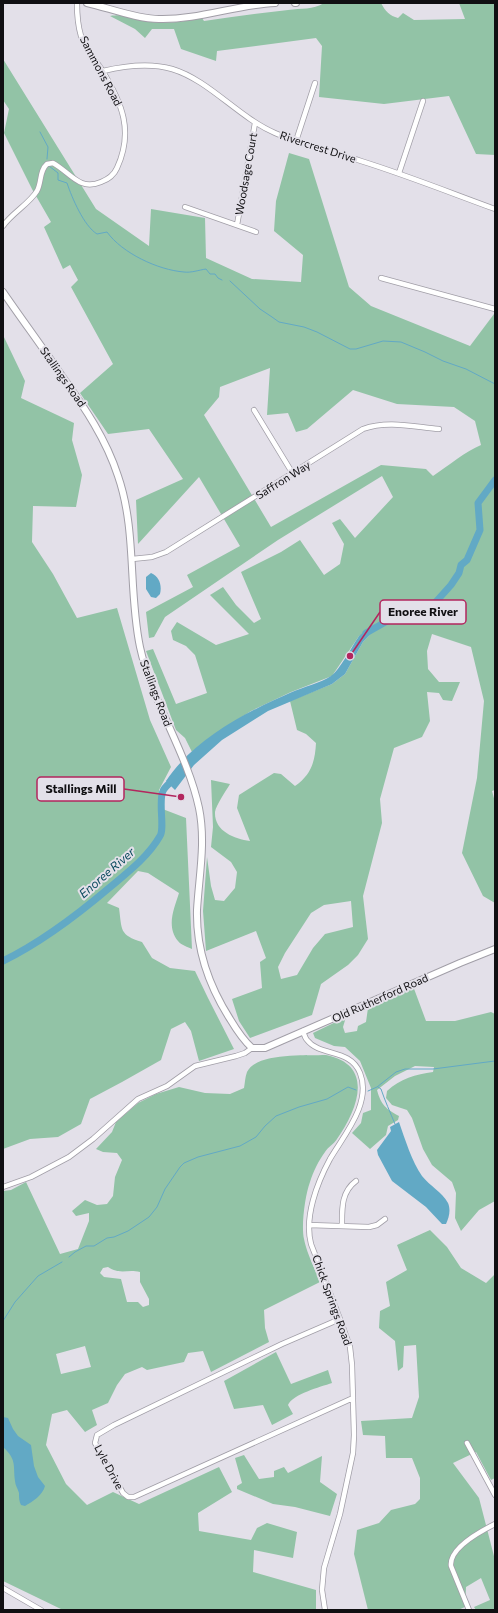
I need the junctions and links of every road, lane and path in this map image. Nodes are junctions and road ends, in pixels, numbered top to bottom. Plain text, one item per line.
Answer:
1 (77, 3) edge
2 (87, 3) edge
3 (275, 3) edge
4 (103, 71) junction
5 (315, 83) dead end
6 (423, 101) dead end
7 (255, 123) junction
8 (296, 141) junction
9 (399, 173) junction
10 (185, 207) dead end
11 (495, 209) edge
12 (236, 225) junction
13 (3, 226) edge
14 (256, 232) dead end
15 (381, 278) dead end
16 (3, 292) edge
17 (495, 309) edge
18 (254, 410) dead end
19 (439, 429) dead end
20 (293, 474) junction
21 (132, 559) junction
22 (495, 949) edge
23 (303, 1031) junction
24 (252, 1048) junction
25 (356, 1181) dead end
26 (3, 1187) edge
27 (385, 1220) dead end
28 (309, 1225) junction
29 (342, 1226) junction
30 (340, 1319) junction
31 (353, 1398) junction
32 (467, 1443) dead end
33 (495, 1495) edge
34 (495, 1524) edge
35 (3, 1588) edge
36 (41, 1610) edge
37 (325, 1610) edge
38 (469, 1610) edge

1 - 4 street, Sammons Road
2 - 3 street
4 - 7 street, Rivercrest Drive
4 - 13 street, Sammons Road
5 - 8 street
6 - 9 street
7 - 8 street, Rivercrest Drive
7 - 12 street, Woodsage Court
8 - 9 street, Rivercrest Drive
9 - 11 street, Rivercrest Drive
10 - 12 street
12 - 14 street
15 - 17 street
16 - 21 street, Stallings Road
18 - 20 street
19 - 20 street, Saffron Way
20 - 21 street, Saffron Way
21 - 24 street, Stallings Road
22 - 23 street, Old Rutherford Road
23 - 24 street, Old Rutherford Road
23 - 28 street, Chick Springs Road
24 - 26 street
25 - 29 street
27 - 29 street
28 - 29 street
28 - 30 street, Chick Springs Road
30 - 31 street, Chick Springs Road
30 - 31 street, Lyle Drive
31 - 37 street, Chick Springs Road
32 - 33 street
34 - 38 street
35 - 36 street

